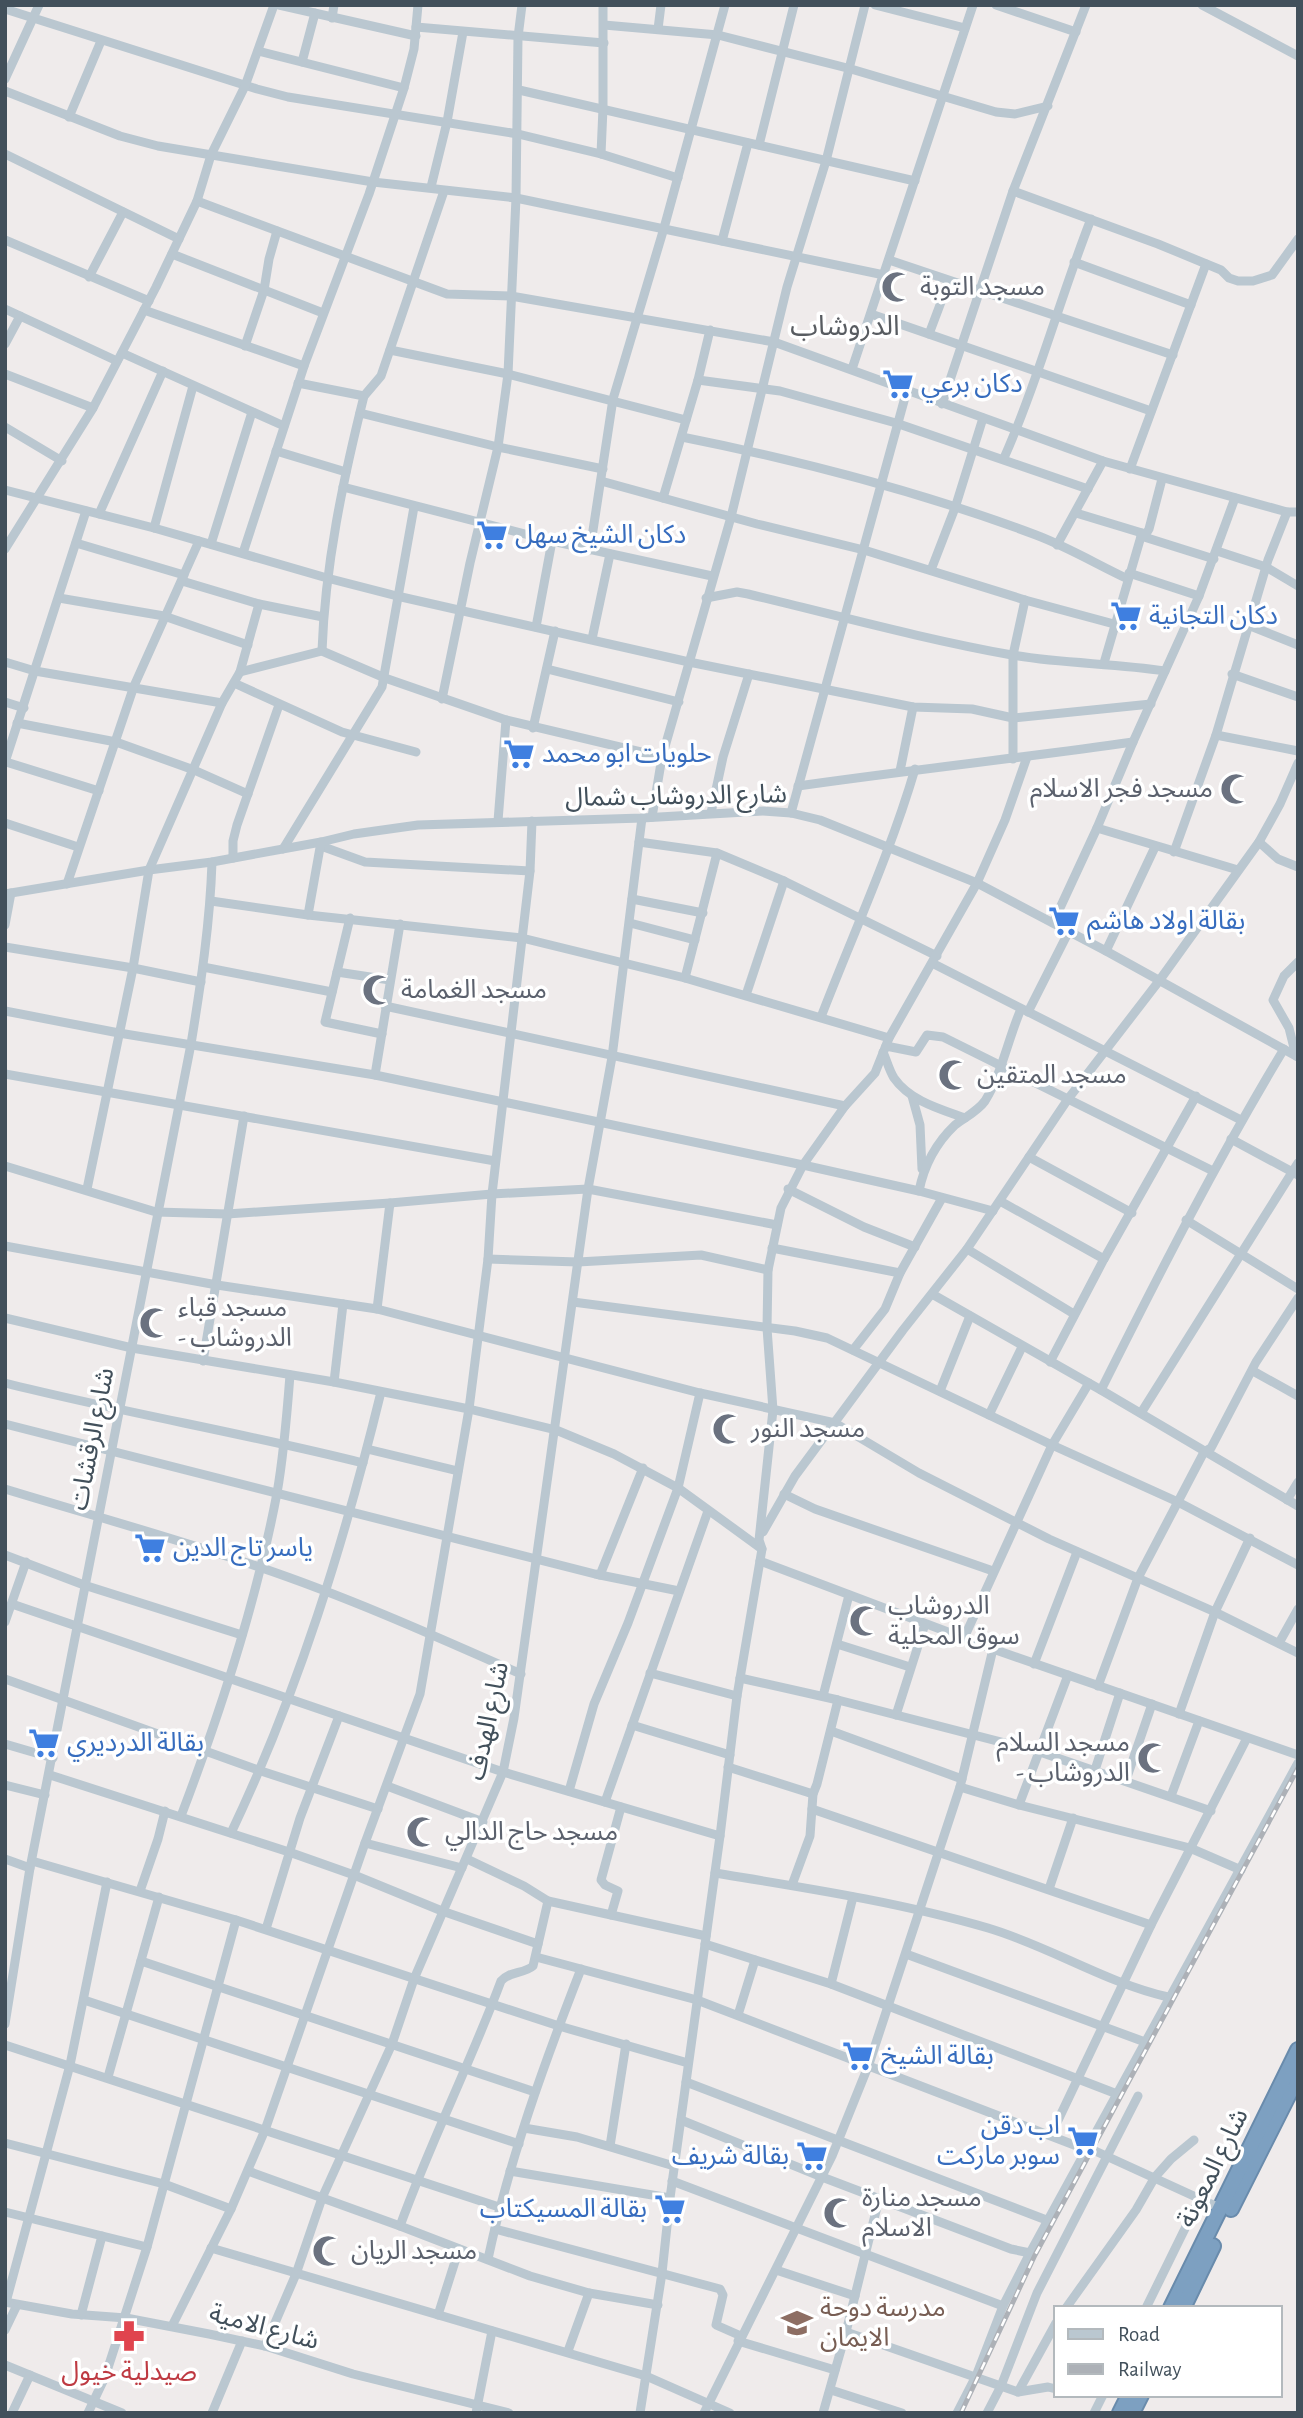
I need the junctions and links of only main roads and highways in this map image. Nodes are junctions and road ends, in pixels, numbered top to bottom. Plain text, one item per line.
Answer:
1 (1298, 2050) edge
2 (1298, 2076) edge
3 (1172, 2306) edge
4 (1185, 2306) edge
5 (1128, 2397) edge
6 (1140, 2397) edge
7 (1120, 2413) edge
8 (1132, 2413) edge

1 - 3 highway, شارع المعونة
2 - 4 highway, شارع المعونة
5 - 7 highway
6 - 8 highway

